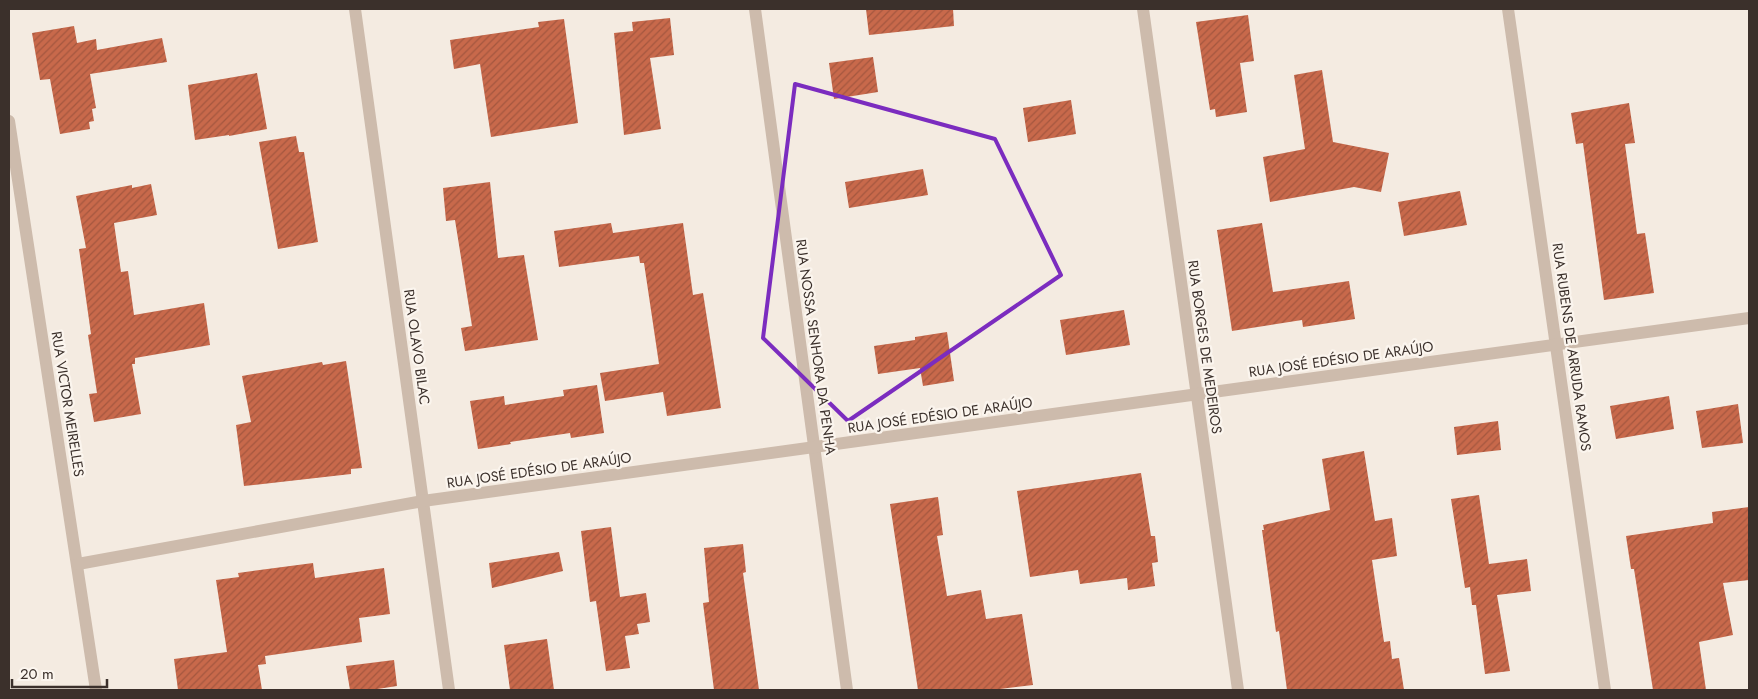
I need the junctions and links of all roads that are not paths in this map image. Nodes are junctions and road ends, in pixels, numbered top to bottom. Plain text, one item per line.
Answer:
1 (355, 9) edge
2 (755, 9) edge
3 (1143, 9) edge
4 (1508, 9) edge
5 (9, 122) edge
6 (1749, 318) edge
7 (1556, 345) junction
8 (1197, 394) junction
9 (814, 447) junction
10 (423, 502) junction
11 (78, 564) junction
12 (96, 690) edge
13 (449, 690) edge
14 (847, 690) edge
15 (1238, 690) edge
16 (1605, 690) edge

1 - 10 street, RUA OLAVO BILAC
2 - 9 street, RUA NOSSA SENHORA DA PENHA
3 - 8 street, RUA BORGES DE MEDEIROS
4 - 7 street, RUA RUBENS DE ARRUDA RAMOS
5 - 11 street, RUA VICTOR MEIRELLES
6 - 7 street, RUA JOSÉ EDÉSIO DE ARAÚJO
7 - 8 street, RUA JOSÉ EDÉSIO DE ARAÚJO
7 - 16 street, RUA RUBENS DE ARRUDA RAMOS
8 - 9 street, RUA JOSÉ EDÉSIO DE ARAÚJO
8 - 15 street, RUA BORGES DE MEDEIROS
9 - 10 street, RUA JOSÉ EDÉSIO DE ARAÚJO
9 - 14 street, RUA NOSSA SENHORA DA PENHA
10 - 11 street, RUA JOSÉ EDÉSIO DE ARAÚJO
10 - 13 street, RUA OLAVO BILAC
11 - 12 street, RUA VICTOR MEIRELLES

